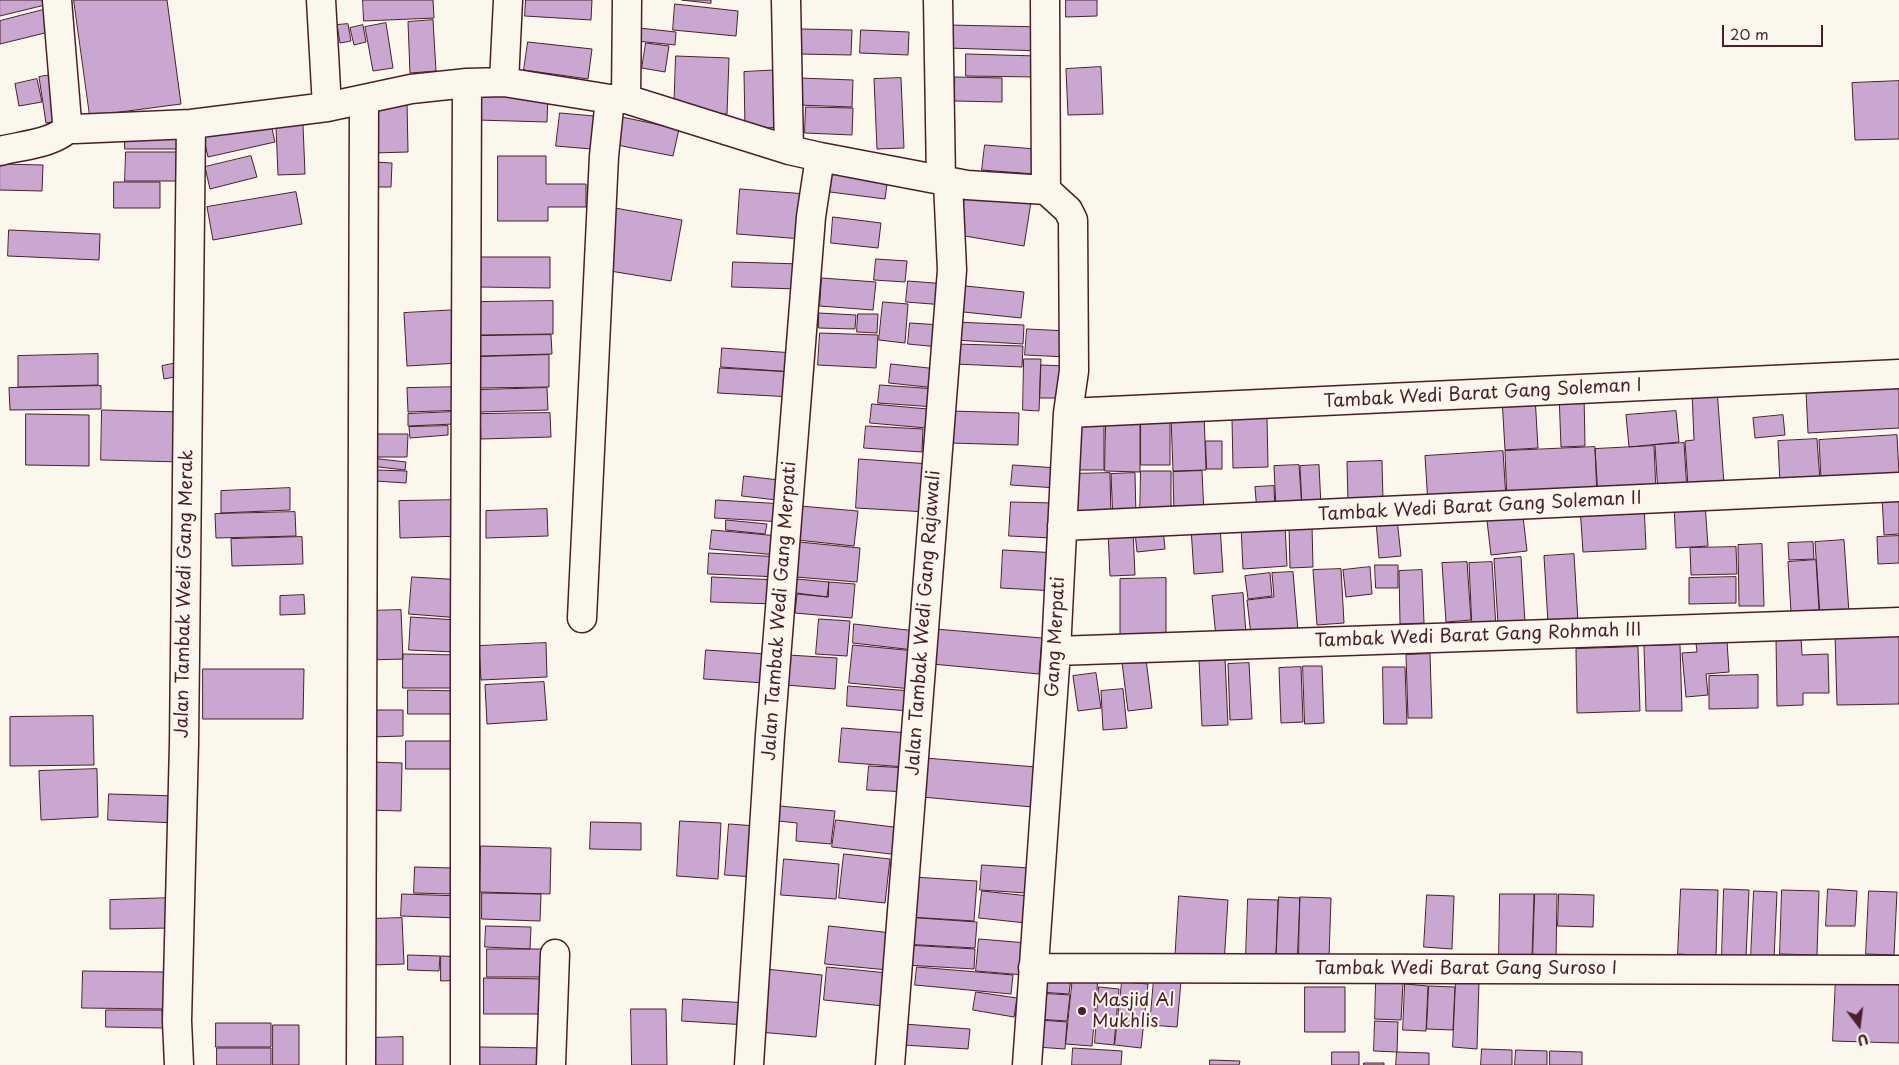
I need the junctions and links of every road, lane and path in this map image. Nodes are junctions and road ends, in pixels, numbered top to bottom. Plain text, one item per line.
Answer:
1 (57, 0) edge
2 (321, 0) edge
3 (508, 0) edge
4 (627, 0) edge
5 (786, 0) edge
6 (938, 0) edge
7 (1045, 0) edge
8 (504, 82) junction
9 (467, 83) junction
10 (364, 99) junction
11 (618, 99) junction
12 (327, 107) junction
13 (191, 124) junction
14 (71, 126) junction
15 (789, 150) junction
16 (0, 151) edge
17 (820, 157) junction
18 (945, 181) junction
19 (1046, 190) junction
20 (1899, 374) edge
21 (1068, 413) junction
22 (1899, 487) edge
23 (1062, 526) junction
24 (582, 618) dead end
25 (1899, 622) edge
26 (1056, 651) junction
27 (555, 954) dead end
28 (1034, 968) junction
29 (1899, 970) edge
30 (179, 1065) edge
31 (361, 1065) edge
32 (465, 1065) edge
33 (551, 1065) edge
34 (749, 1065) edge
35 (890, 1065) edge
36 (1027, 1065) edge

1 - 14 street
2 - 12 street
3 - 8 street
4 - 11 street
5 - 15 street
6 - 18 street, Jalan Tambak Wedi Gang Rajawali
7 - 19 street
8 - 9 street
8 - 11 street
9 - 10 street
9 - 32 street
10 - 12 street
10 - 31 street
11 - 15 street
11 - 24 street
12 - 13 street
13 - 14 street
13 - 30 street, Jalan Tambak Wedi Gang Merak
14 - 16 street
15 - 17 street
17 - 18 street
17 - 34 street, Jalan Tambak Wedi Gang Merpati
18 - 19 street
18 - 35 street, Jalan Tambak Wedi Gang Rajawali
19 - 21 street, Gang Merpati
20 - 21 street, Tambak Wedi Barat Gang Soleman I
21 - 23 street, Gang Merpati
22 - 23 street, Tambak Wedi Barat Gang Soleman II
23 - 26 street, Gang Merpati
25 - 26 street, Tambak Wedi Barat Gang Rohmah III
26 - 28 street, Gang Merpati
27 - 33 street
28 - 29 street, Tambak Wedi Barat Gang Suroso I
28 - 36 street, Gang Merpati

